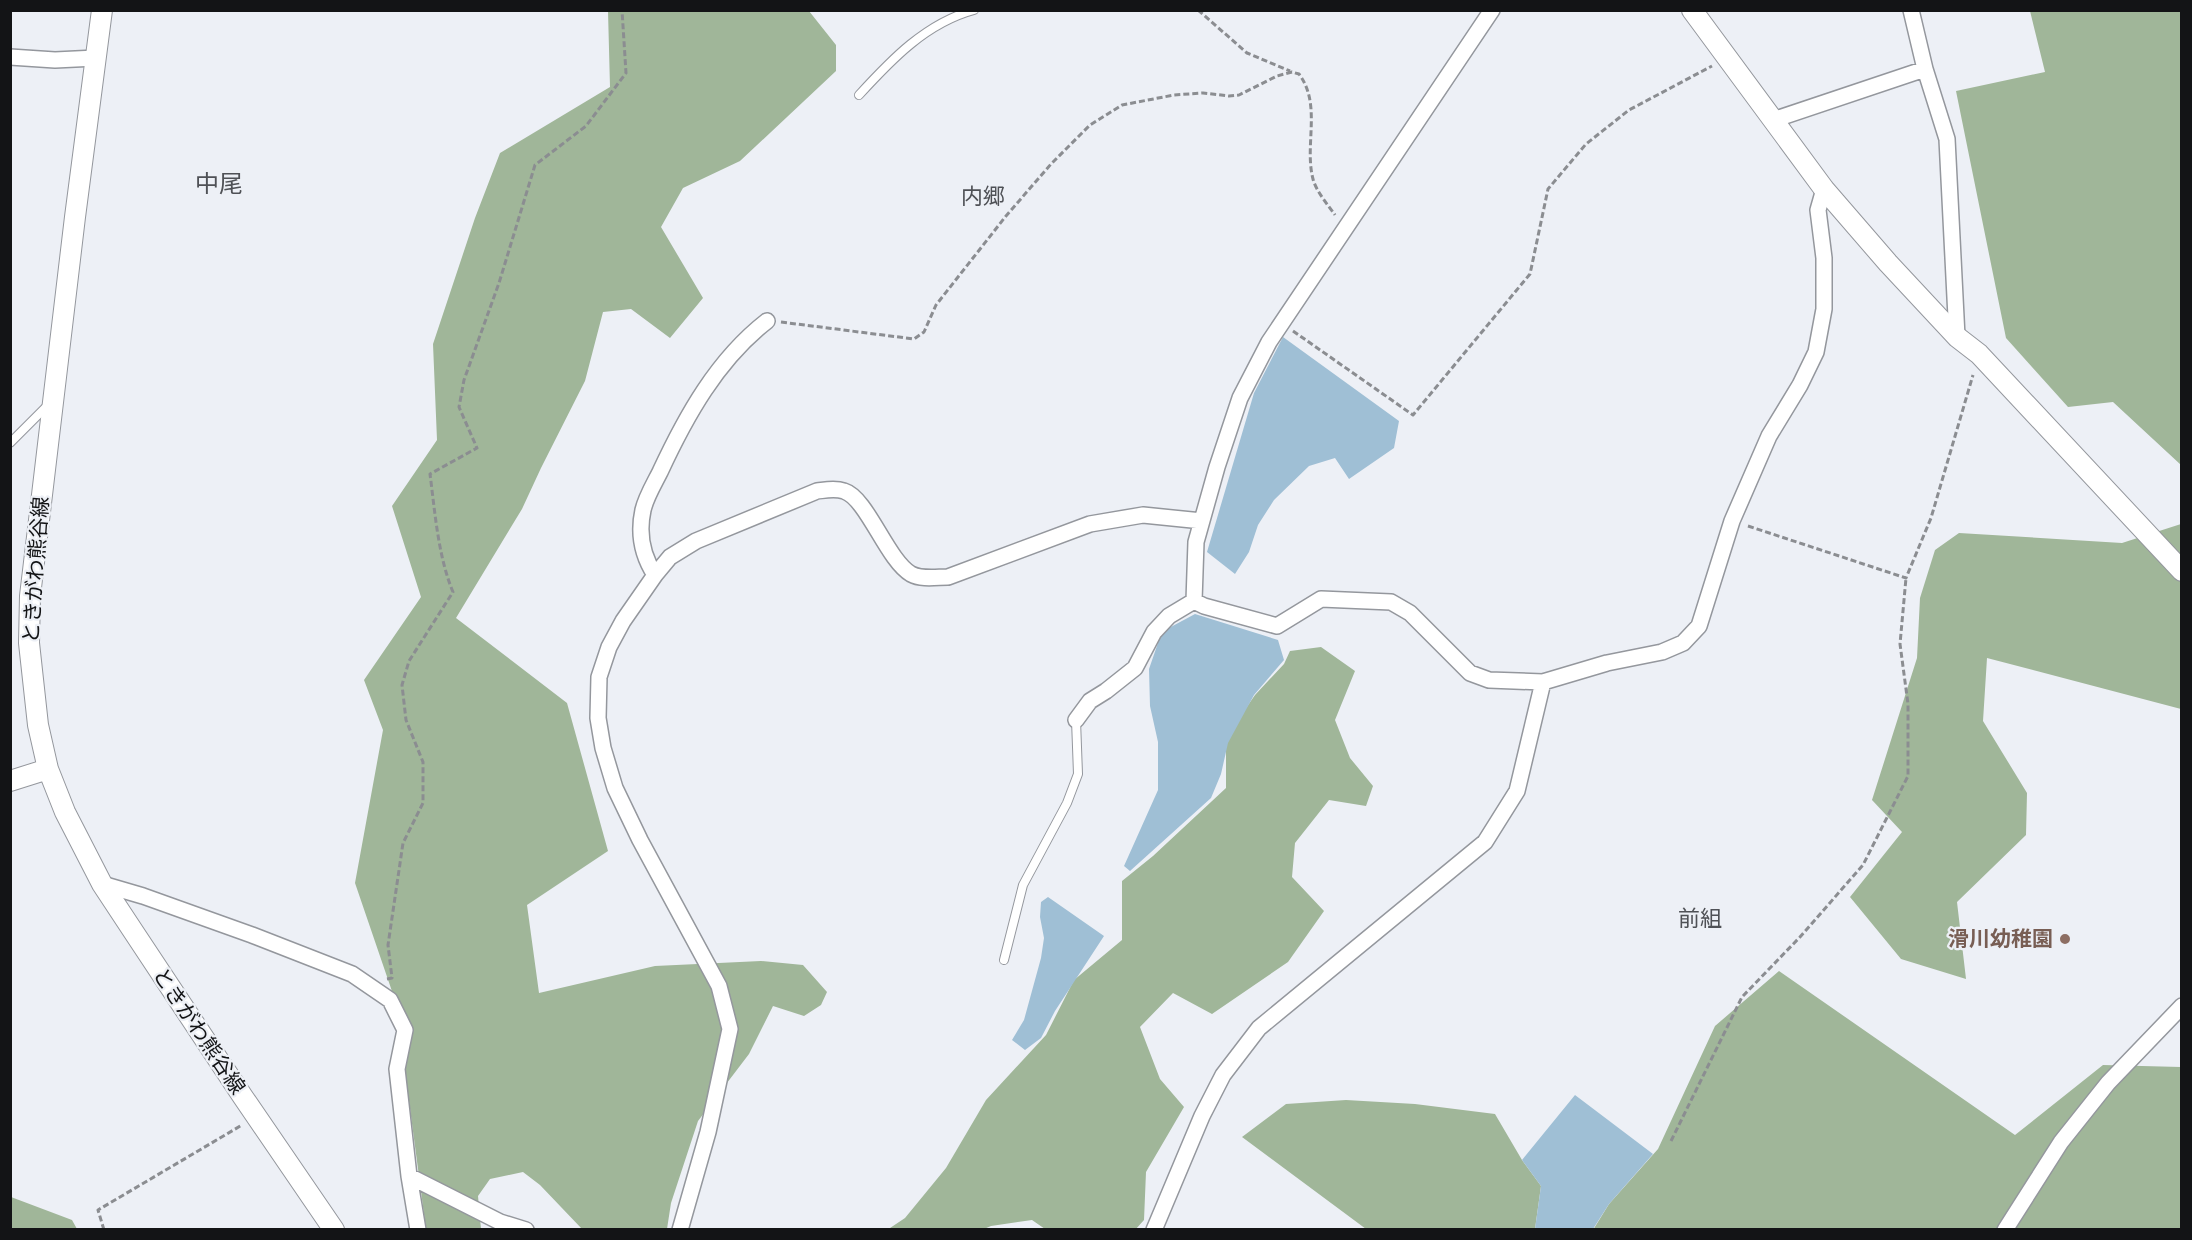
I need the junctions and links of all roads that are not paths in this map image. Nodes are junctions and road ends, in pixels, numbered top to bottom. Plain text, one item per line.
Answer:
1 (102, 10) edge
2 (974, 10) edge
3 (1492, 10) edge
4 (1692, 10) edge
5 (1911, 10) edge
6 (10, 57) edge
7 (96, 58) junction
8 (1925, 69) junction
9 (859, 95) dead end
10 (1773, 120) junction
11 (1824, 189) junction
12 (767, 321) road end
13 (1957, 337) junction
14 (53, 401) junction
15 (10, 443) edge
16 (1202, 521) junction
17 (2174, 557) edge
18 (2181, 571) edge
19 (655, 575) junction
20 (1194, 601) junction
21 (1543, 682) junction
22 (1076, 720) joint
23 (48, 770) junction
24 (10, 781) edge
25 (102, 884) junction
26 (1004, 960) dead end
27 (2181, 1006) edge
28 (409, 1176) junction
29 (334, 1230) edge
30 (418, 1230) edge
31 (526, 1230) edge
32 (680, 1230) edge
33 (1154, 1230) edge
34 (2004, 1230) edge

1 - 7 main road, ときがわ熊谷線
2 - 9 lane
3 - 16 street
4 - 10 main road
5 - 8 street
6 - 7 street
7 - 14 main road, ときがわ熊谷線
8 - 10 street
8 - 13 street
10 - 11 main road
11 - 13 main road
11 - 21 street
12 - 19 street
13 - 17 main road
14 - 15 lane
14 - 23 main road, ときがわ熊谷線
16 - 19 street
16 - 20 street
17 - 18 main road
19 - 32 street
20 - 21 street
20 - 22 street
21 - 33 street
22 - 26 lane
23 - 24 main road
23 - 25 main road, ときがわ熊谷線
25 - 28 street
25 - 29 main road, ときがわ熊谷線
27 - 34 street
28 - 30 street
28 - 31 street

